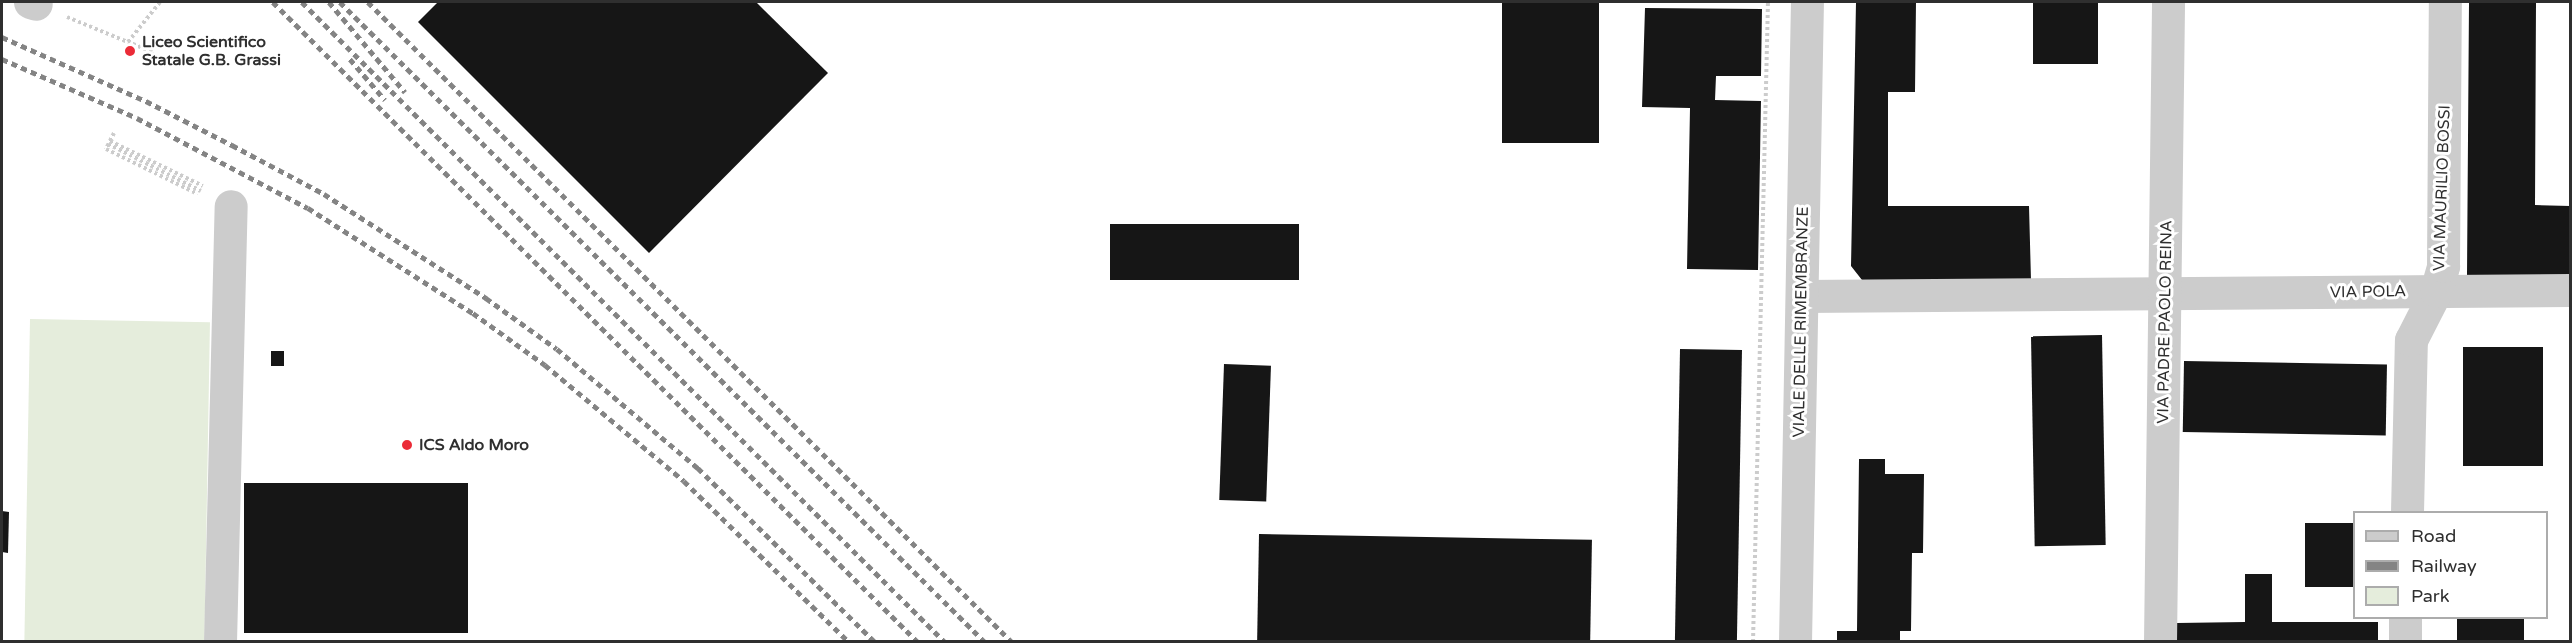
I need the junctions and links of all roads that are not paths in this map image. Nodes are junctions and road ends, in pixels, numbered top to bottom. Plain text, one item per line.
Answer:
1 (1807, 2) edge
2 (2168, 2) edge
3 (2445, 2) edge
4 (230, 205) road end
5 (2571, 290) edge
6 (2436, 291) junction
7 (1802, 296) junction
8 (2166, 296) junction
9 (2407, 511) edge
10 (2405, 619) edge
11 (220, 642) edge
12 (1795, 642) edge
13 (2160, 642) edge
14 (2405, 642) edge

1 - 7 street, VIALE DELLE RIMEMBRANZE
2 - 8 street, VIA PADRE PAOLO REINA
3 - 6 street, VIA MAURILIO BOSSI
4 - 11 street
5 - 6 street, VIA POLA
6 - 8 street, VIA POLA
6 - 9 street, VIA MAURILIO BOSSI
7 - 8 street, VIA POLA
7 - 12 street, VIALE DELLE RIMEMBRANZE
8 - 13 street, VIA PADRE PAOLO REINA
10 - 14 street

